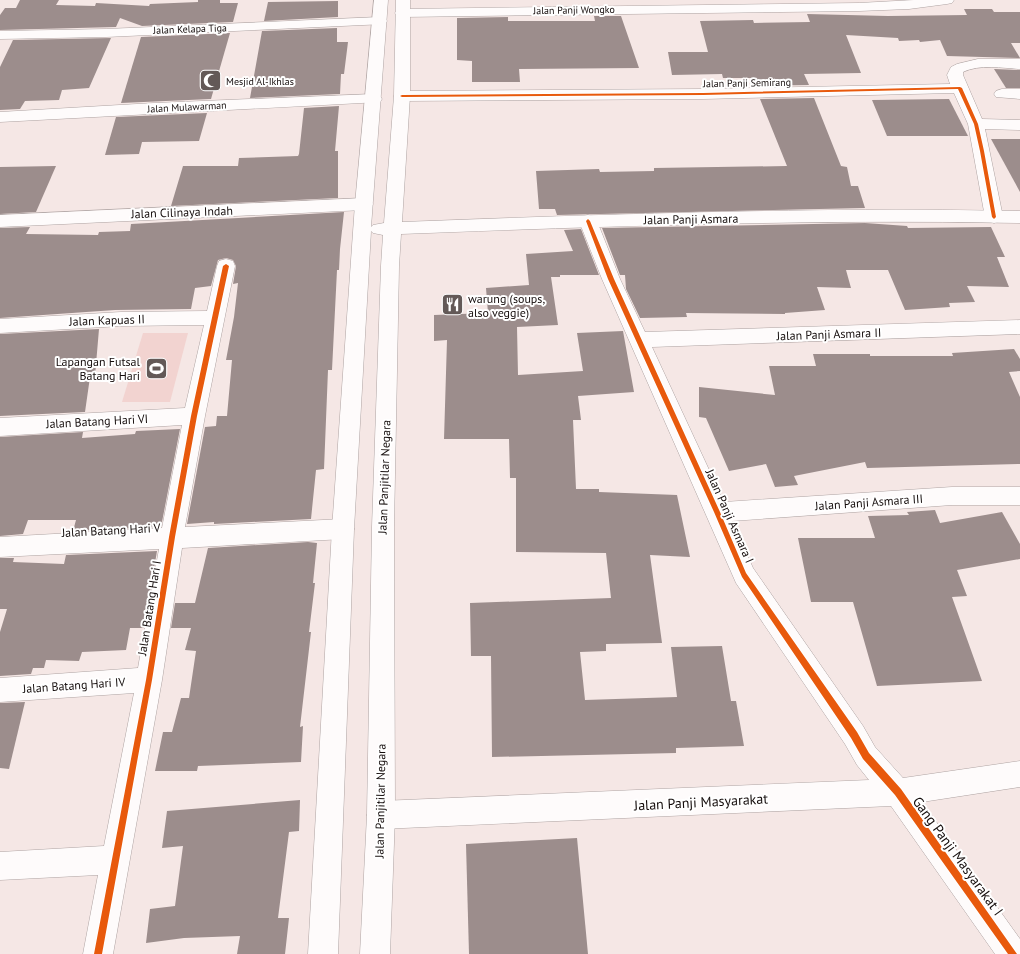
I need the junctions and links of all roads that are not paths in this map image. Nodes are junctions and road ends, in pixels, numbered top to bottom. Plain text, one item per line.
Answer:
1 (948, 0) edge
2 (402, 7) edge
3 (381, 10) edge
4 (0, 35) edge
5 (1020, 64) edge
6 (960, 88) junction
7 (1002, 94) dead end
8 (1020, 94) edge
9 (402, 96) junction
10 (374, 99) junction
11 (0, 117) edge
12 (976, 124) junction
13 (1020, 125) edge
14 (364, 204) junction
15 (994, 217) junction
16 (1020, 217) edge
17 (0, 221) edge
18 (588, 221) junction
19 (393, 228) junction
20 (362, 230) junction
21 (226, 266) dead end
22 (215, 318) junction
23 (0, 326) edge
24 (1020, 328) edge
25 (638, 340) junction
26 (194, 416) junction
27 (0, 427) edge
28 (1020, 496) edge
29 (717, 512) junction
30 (343, 529) junction
31 (172, 537) junction
32 (0, 547) edge
33 (148, 680) junction
34 (0, 690) edge
35 (1020, 774) edge
36 (898, 792) junction
37 (381, 815) junction
38 (115, 860) junction
39 (0, 866) edge
40 (98, 954) edge
41 (323, 954) edge
42 (376, 954) edge
43 (1013, 954) edge

1 - 2 street, Jalan Panji Wongko
2 - 9 street, Jalan Panjitilar Negara
3 - 4 street, Jalan Kelapa Tiga
3 - 10 street
5 - 6 street
6 - 9 street, Jalan Panji Semirang
6 - 12 street
7 - 8 street
9 - 19 street, Jalan Panjitilar Negara
10 - 11 street, Jalan Mulawarman
10 - 14 street
12 - 13 street
12 - 15 street
14 - 17 street, Jalan Cilinaya Indah
14 - 20 street
15 - 16 street, Jalan Panji Asmara
15 - 18 street, Jalan Panji Asmara
18 - 19 street, Jalan Panji Asmara
18 - 25 street, Jalan Panji Asmara I
19 - 20 street, Jalan Panji Asmara
19 - 37 street, Jalan Panjitilar Negara
20 - 30 street
21 - 22 street, Jalan Batang Hari I
22 - 23 street, Jalan Kapuas II
22 - 26 street, Jalan Batang Hari I
24 - 25 street, Jalan Panji Asmara II
25 - 29 street, Jalan Panji Asmara I
26 - 27 street, Jalan Batang Hari VI
26 - 31 street, Jalan Batang Hari I
28 - 29 street, Jalan Panji Asmara III
29 - 36 street, Jalan Panji Asmara I
30 - 31 street, Jalan Batang Hari V
30 - 41 street
31 - 32 street, Jalan Batang Hari V
31 - 33 street, Jalan Batang Hari I
33 - 34 street, Jalan Batang Hari IV
33 - 38 street, Jalan Batang Hari I
35 - 36 street, Jalan Panji Masyarakat
36 - 37 street, Jalan Panji Masyarakat
36 - 43 street, Gang Panji Masyarakat I
37 - 42 street, Jalan Panjitilar Negara
38 - 39 street
38 - 40 street, Jalan Batang Hari I

